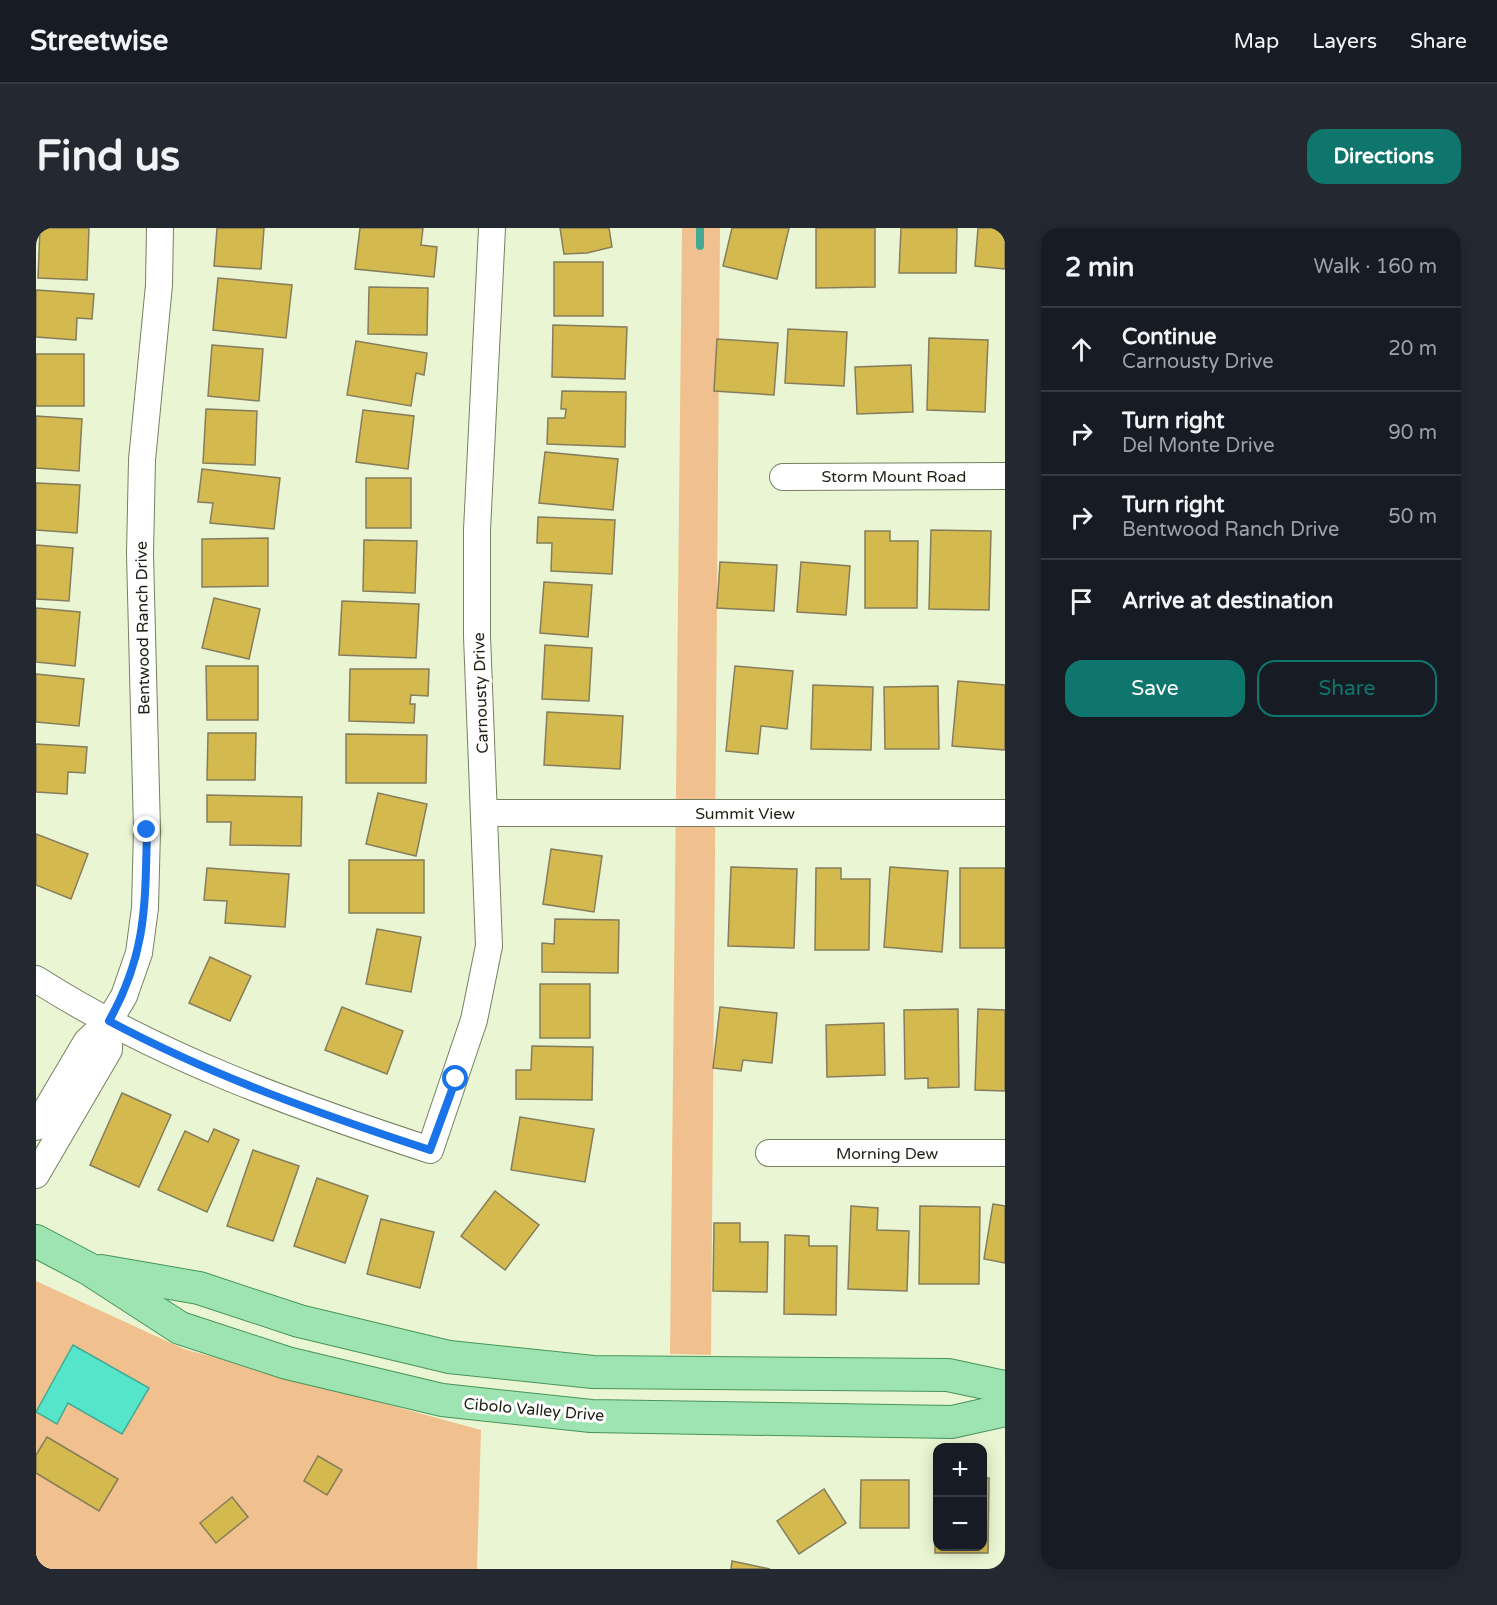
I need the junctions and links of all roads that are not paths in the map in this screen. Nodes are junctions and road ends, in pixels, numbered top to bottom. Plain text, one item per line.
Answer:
1 (160, 228) edge
2 (492, 228) edge
3 (1005, 476) edge
4 (783, 477) dead end
5 (486, 813) junction
6 (1005, 813) edge
7 (36, 979) edge
8 (109, 1021) junction
9 (36, 1127) edge
10 (769, 1153) dead end
11 (1005, 1153) edge
12 (36, 1175) edge
13 (36, 1241) edge
14 (89, 1269) junction
15 (1005, 1387) edge
16 (1005, 1410) edge

1 - 8 street, Bentwood Ranch Drive
2 - 5 street, Carnousty Drive
3 - 4 street, Storm Mount Road
5 - 6 street, Summit View
5 - 8 street, Carnousty Drive
7 - 8 street
8 - 9 street, Bentwood Ranch Drive
8 - 12 street, Bentwood Ranch Drive
10 - 11 street, Morning Dew
13 - 14 main road, Cibolo Valley Drive
14 - 15 main road, Cibolo Valley Drive
14 - 16 main road, Cibolo Valley Drive

